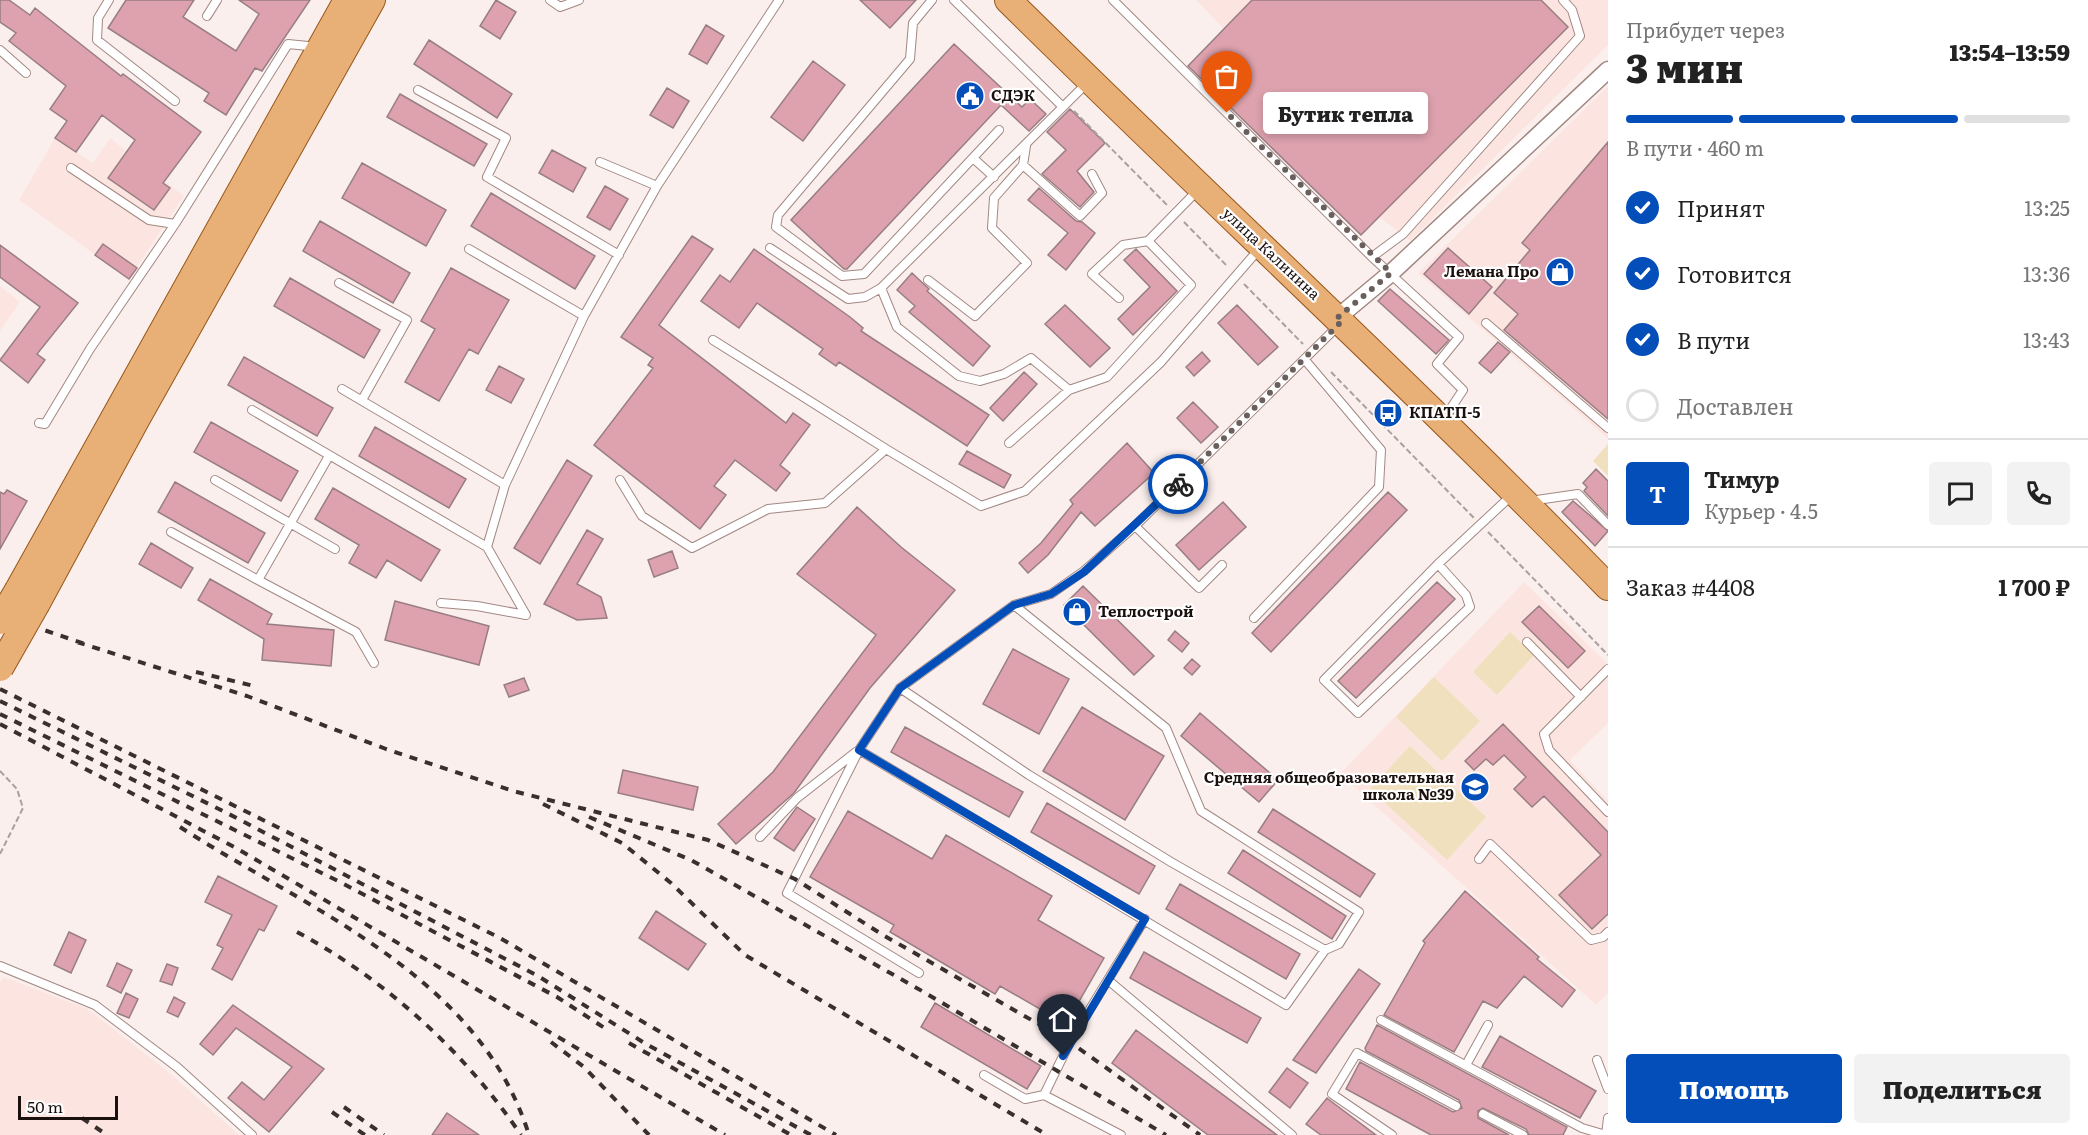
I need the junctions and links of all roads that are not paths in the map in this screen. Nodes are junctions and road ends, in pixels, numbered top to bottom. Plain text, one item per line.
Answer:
1 (109, 0) edge
2 (217, 0) edge
3 (347, 0) edge
4 (372, 0) edge
5 (550, 0) edge
6 (579, 0) edge
7 (778, 0) edge
8 (932, 0) edge
9 (954, 0) edge
10 (1008, 0) edge
11 (1113, 0) edge
12 (1563, 0) edge
13 (207, 16) dead end
14 (321, 48) junction
15 (0, 50) edge
16 (1608, 70) edge
17 (26, 73) dead end
18 (1089, 80) junction
19 (418, 90) dead end
20 (175, 101) dead end
21 (1064, 104) junction
22 (999, 130) dead end
23 (1026, 146) junction
24 (973, 158) junction
25 (600, 162) dead end
26 (1023, 165) junction
27 (71, 168) dead end
28 (1092, 174) dead end
29 (994, 177) junction
30 (657, 186) junction
31 (1201, 188) junction
32 (175, 224) junction
33 (1148, 241) junction
34 (1262, 245) junction
35 (770, 248) dead end
36 (470, 249) dead end
37 (619, 255) junction
38 (1372, 258) junction
39 (1391, 273) junction
40 (928, 280) dead end
41 (339, 284) dead end
42 (881, 288) junction
43 (1119, 298) dead end
44 (584, 316) junction
45 (1339, 320) junction
46 (1486, 323) dead end
47 (713, 340) dead end
48 (1305, 360) junction
49 (342, 388) dead end
50 (1068, 390) junction
51 (362, 400) junction
52 (252, 410) dead end
53 (1442, 421) junction
54 (39, 423) dead end
55 (1608, 428) edge
56 (1009, 443) dead end
57 (886, 449) junction
58 (329, 456) junction
59 (215, 480) dead end
60 (620, 480) dead end
61 (505, 485) junction
62 (1519, 497) junction
63 (290, 522) junction
64 (1608, 525) edge
65 (1135, 526) junction
66 (171, 532) dead end
67 (487, 547) junction
68 (335, 549) dead end
69 (1438, 564) junction
70 (1222, 565) dead end
71 (258, 580) junction
72 (1606, 582) edge
73 (27, 597) junction
74 (441, 603) dead end
75 (1014, 605) junction
76 (1254, 618) dead end
77 (0, 621) edge
78 (1527, 642) dead end
79 (374, 663) dead end
80 (0, 668) edge
81 (1608, 669) edge
82 (900, 688) junction
83 (1581, 697) junction
84 (859, 750) junction
85 (1608, 812) edge
86 (760, 837) dead end
87 (1479, 859) dead end
88 (1145, 919) junction
89 (1608, 932) edge
90 (1325, 950) junction
91 (0, 966) edge
92 (919, 973) dead end
93 (1108, 980) junction
94 (1381, 1020) dead end
95 (1488, 1025) dead end
96 (1596, 1060) dead end
97 (1466, 1065) junction
98 (984, 1075) dead end
99 (1608, 1089) edge
100 (1044, 1095) junction
101 (1456, 1106) dead end
102 (1483, 1114) dead end
103 (1608, 1118) edge
104 (252, 1135) edge
105 (1121, 1135) edge
106 (1292, 1135) edge
107 (1392, 1135) edge
108 (1523, 1135) edge
109 (1606, 1135) edge

1 - 20 lane
2 - 13 lane
3 - 14 main road
4 - 73 main road
5 - 6 lane
7 - 30 lane
8 - 24 lane
9 - 21 lane
10 - 18 main road, улица Калинина
11 - 38 lane
12 - 38 lane
14 - 32 lane
14 - 73 main road
15 - 17 lane
16 - 39 street
18 - 21 lane
18 - 31 main road, улица Калинина
19 - 37 lane
21 - 23 lane
22 - 24 lane
23 - 26 lane
23 - 29 lane
24 - 29 lane
25 - 30 lane
26 - 28 lane
26 - 40 lane
27 - 32 lane
29 - 42 lane
30 - 37 lane
31 - 33 lane
31 - 34 main road, улица Калинина
32 - 54 lane
33 - 43 lane
33 - 50 lane
34 - 45 main road, улица Калинина
34 - 57 lane
35 - 42 lane
36 - 44 lane
37 - 44 lane
38 - 39 lane
39 - 45 street
39 - 53 lane
41 - 51 lane
42 - 50 lane
44 - 61 lane
45 - 48 lane
45 - 53 main road, улица Калинина
46 - 55 lane
47 - 57 lane
48 - 65 lane
48 - 76 lane
49 - 51 lane
50 - 56 lane
51 - 61 lane
52 - 58 lane
53 - 62 main road, улица Калинина
57 - 60 lane
58 - 63 lane
58 - 67 lane
59 - 63 lane
61 - 67 lane
62 - 64 lane
62 - 69 lane
62 - 72 main road, улица Калинина
63 - 68 lane
63 - 71 lane
65 - 70 lane
65 - 75 lane
66 - 71 lane
67 - 74 lane
69 - 69 lane
71 - 79 lane
73 - 77 main road, bridge
73 - 80 main road, bridge
75 - 82 lane
75 - 90 lane
78 - 83 lane
81 - 83 lane
82 - 84 lane
82 - 90 lane
83 - 85 lane
84 - 86 lane
84 - 88 lane
84 - 92 lane
87 - 89 lane
88 - 90 lane
88 - 93 lane
91 - 104 lane
93 - 100 lane
93 - 106 lane
94 - 97 lane
95 - 97 lane
96 - 99 lane
97 - 109 lane
98 - 100 lane
100 - 105 lane
101 - 107 lane
102 - 108 lane
103 - 109 lane

